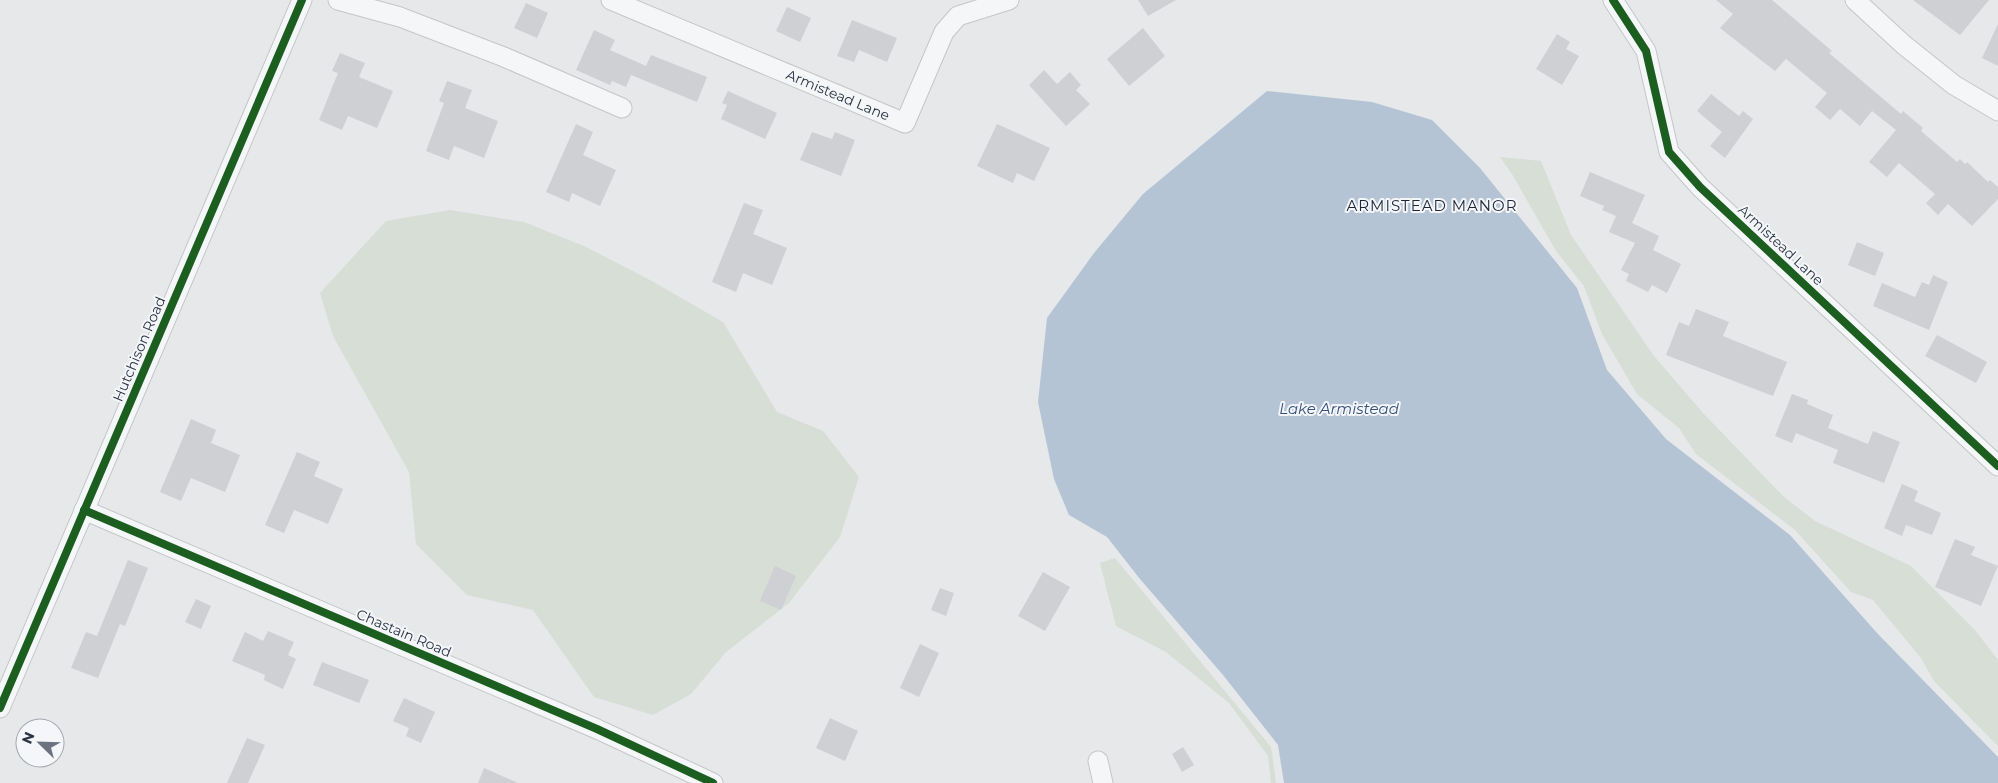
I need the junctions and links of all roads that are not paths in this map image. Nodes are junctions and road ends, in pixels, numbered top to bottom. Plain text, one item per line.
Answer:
1 (302, 0) edge
2 (338, 0) edge
3 (611, 0) edge
4 (1009, 0) edge
5 (1613, 0) edge
6 (1855, 0) edge
7 (622, 108) dead end
8 (1998, 111) edge
9 (1998, 466) edge
10 (84, 510) junction
11 (0, 708) edge
12 (1098, 761) dead end
13 (713, 783) edge
14 (1103, 783) edge

1 - 10 street, Hutchison Road
2 - 7 street
3 - 4 street, Armistead Lane
5 - 9 street, Armistead Lane
6 - 8 street
10 - 11 street, Hutchison Road
10 - 13 street, Chastain Road
12 - 14 street

